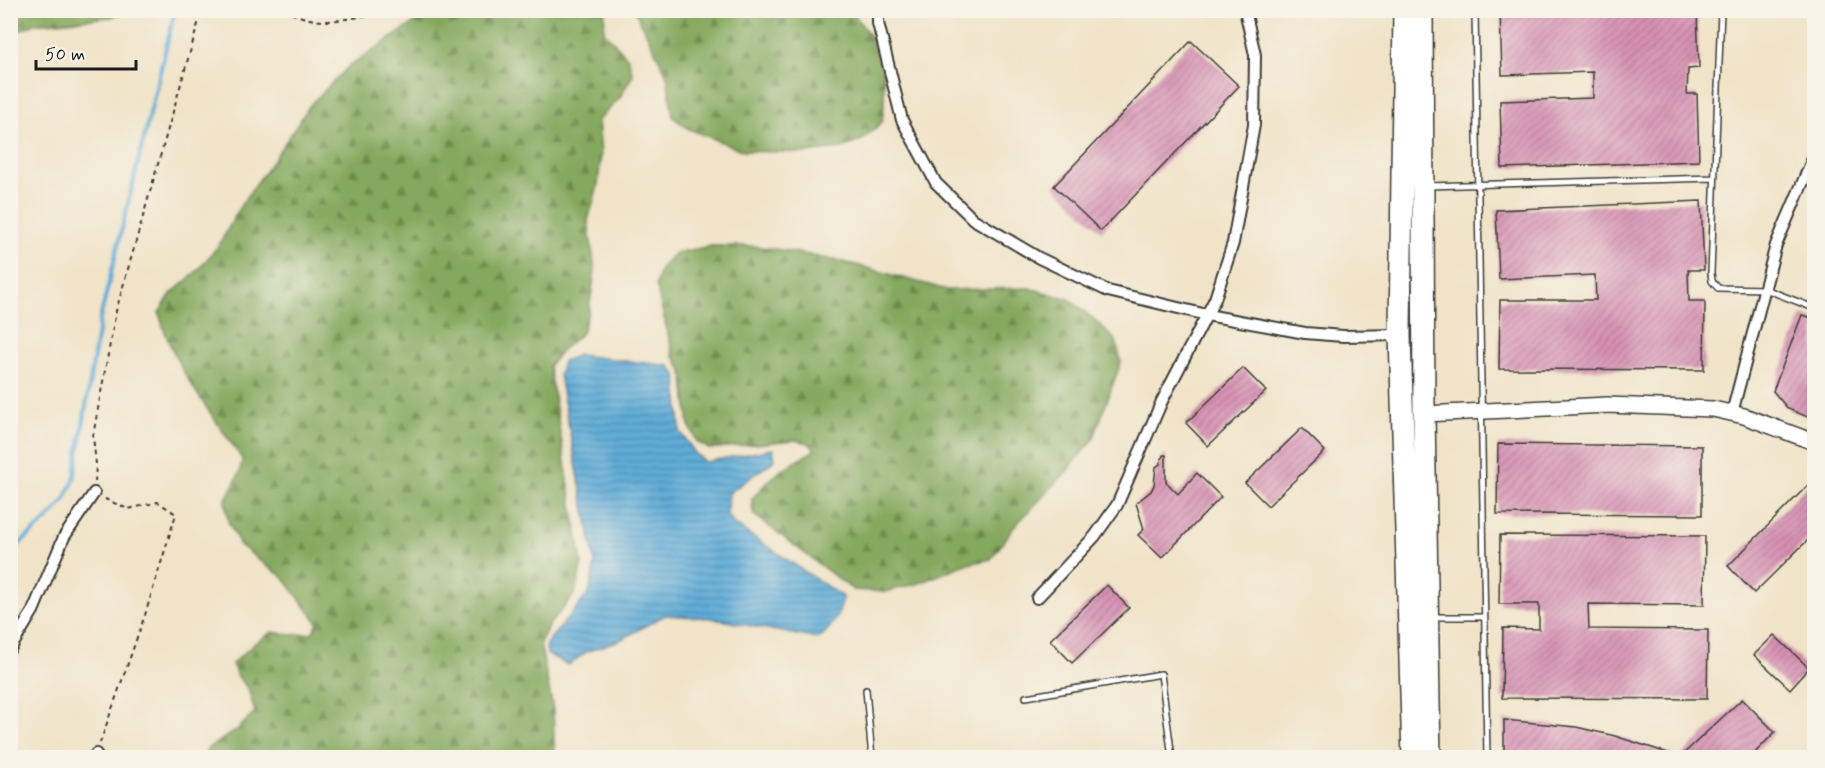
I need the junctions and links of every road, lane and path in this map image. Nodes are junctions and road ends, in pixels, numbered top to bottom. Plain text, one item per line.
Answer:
1 (202, 10) edge
2 (283, 10) edge
3 (387, 10) edge
4 (878, 10) edge
5 (1245, 10) edge
6 (1404, 10) edge
7 (1422, 10) edge
8 (1474, 10) edge
9 (1721, 10) edge
10 (1815, 156) edge
11 (1714, 178) junction
12 (1477, 185) junction
13 (1423, 187) junction
14 (1765, 289) junction
15 (1815, 308) edge
16 (1207, 315) junction
17 (1400, 335) junction
18 (1481, 410) junction
19 (1732, 413) junction
20 (1424, 414) junction
21 (1815, 442) edge
22 (94, 493) junction
23 (1037, 598) dead end
24 (1428, 617) junction
25 (1485, 617) junction
26 (10, 649) edge
27 (866, 690) dead end
28 (1026, 697) dead end
29 (96, 756) edge
30 (872, 758) edge
31 (1172, 758) edge
32 (1413, 758) edge
33 (1430, 758) edge
34 (1487, 758) edge

1 - 22 path
2 - 3 path
4 - 16 street
5 - 16 street
6 - 17 highway
7 - 13 highway
8 - 12 lane
9 - 11 lane
10 - 14 street
11 - 12 lane
11 - 14 lane
12 - 13 lane
12 - 18 lane
13 - 20 highway
14 - 15 lane
14 - 19 street
16 - 17 street
16 - 23 street
17 - 32 highway
18 - 19 street
18 - 20 street
18 - 25 lane
19 - 21 street
20 - 24 highway
22 - 26 street
22 - 29 path
24 - 25 lane
24 - 33 highway
25 - 34 lane
27 - 30 lane
28 - 31 lane

